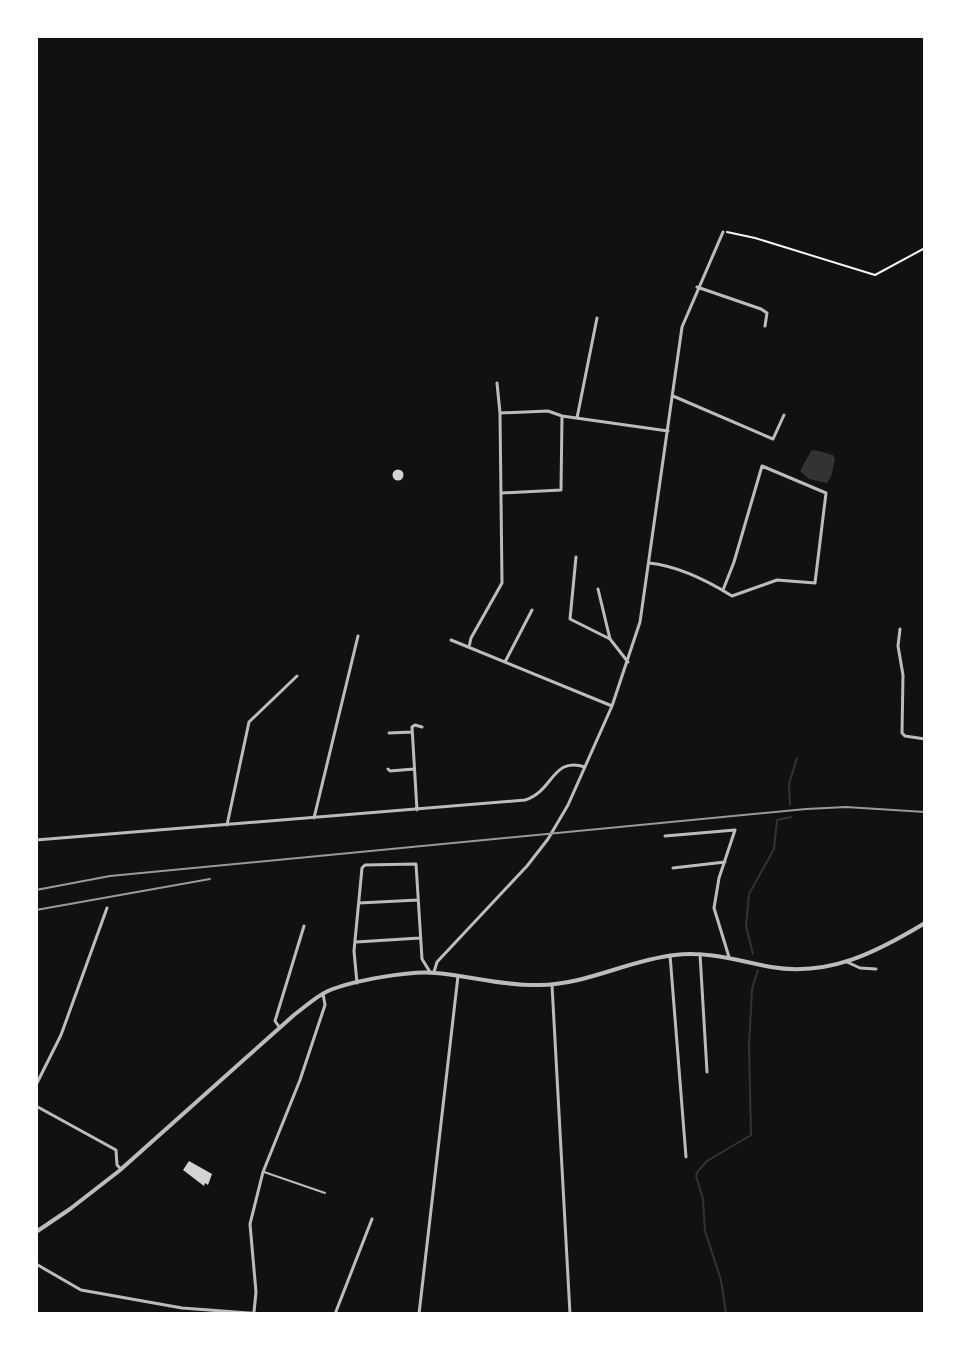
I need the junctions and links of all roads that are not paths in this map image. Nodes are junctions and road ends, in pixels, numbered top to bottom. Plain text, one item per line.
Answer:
1 (723, 232) road end
2 (697, 287) junction
3 (597, 318) dead end
4 (765, 326) dead end
5 (497, 383) dead end
6 (673, 396) junction
7 (500, 413) junction
8 (784, 415) dead end
9 (562, 416) junction
10 (577, 418) junction
11 (668, 431) junction
12 (501, 493) junction
13 (576, 557) dead end
14 (649, 563) junction
15 (598, 589) dead end
16 (723, 590) junction
17 (532, 610) dead end
18 (900, 629) dead end
19 (358, 636) dead end
20 (610, 639) junction
21 (451, 640) dead end
22 (469, 647) junction
23 (505, 662) junction
24 (628, 662) junction
25 (297, 676) dead end
26 (612, 706) junction
27 (422, 727) dead end
28 (412, 732) junction
29 (389, 733) dead end
30 (925, 739) edge
31 (585, 767) junction
32 (388, 769) dead end
33 (414, 769) junction
34 (417, 810) junction
35 (314, 818) junction
36 (227, 825) junction
37 (665, 836) dead end
38 (36, 840) edge
39 (725, 862) junction
40 (673, 868) dead end
41 (418, 900) junction
42 (359, 903) junction
43 (107, 908) dead end
44 (925, 923) edge
45 (304, 926) dead end
46 (420, 938) junction
47 (356, 942) junction
48 (700, 954) junction
49 (670, 955) junction
50 (729, 958) junction
51 (847, 962) junction
52 (876, 969) dead end
53 (432, 972) junction
54 (458, 976) junction
55 (357, 983) junction
56 (552, 985) junction
57 (323, 994) junction
58 (280, 1028) junction
59 (707, 1072) dead end
60 (36, 1085) edge
61 (36, 1106) edge
62 (686, 1157) dead end
63 (121, 1169) junction
64 (263, 1172) junction
65 (325, 1193) dead end
66 (372, 1219) dead end
67 (36, 1232) edge
68 (36, 1264) edge
69 (254, 1312) edge
70 (261, 1314) edge
71 (335, 1314) edge
72 (419, 1314) edge
73 (570, 1314) edge

1 - 2 street
2 - 4 street
2 - 6 street
3 - 10 street
5 - 7 street
6 - 8 street
6 - 11 street
7 - 9 street
7 - 12 street
9 - 10 street
9 - 12 street
10 - 11 street
11 - 14 street
12 - 22 street
13 - 20 street
14 - 16 street
14 - 24 street
15 - 20 street
16 - 16 street
17 - 23 street
18 - 30 street
19 - 35 street
20 - 24 street
21 - 22 street
22 - 23 street
23 - 26 street
24 - 26 street
25 - 36 street
26 - 31 street
27 - 28 street
28 - 29 street
28 - 33 street
31 - 34 street
31 - 53 street
32 - 33 street
33 - 34 street
34 - 35 street
35 - 36 street
36 - 38 street
37 - 39 street
39 - 40 street
39 - 50 street
41 - 42 street
41 - 42 street
41 - 46 street
42 - 47 street
43 - 60 street
44 - 51 street
45 - 58 street
46 - 47 street
46 - 53 street
47 - 55 street
48 - 49 street
48 - 50 street
48 - 59 street
49 - 56 street
49 - 62 street
50 - 51 street
51 - 52 street
53 - 54 street
53 - 55 street
54 - 56 street
54 - 72 street
55 - 57 street
56 - 73 street
57 - 58 street
57 - 64 street
58 - 63 street
61 - 63 street
63 - 67 street
64 - 65 lane
64 - 69 street
66 - 71 street
68 - 69 street
69 - 70 street

